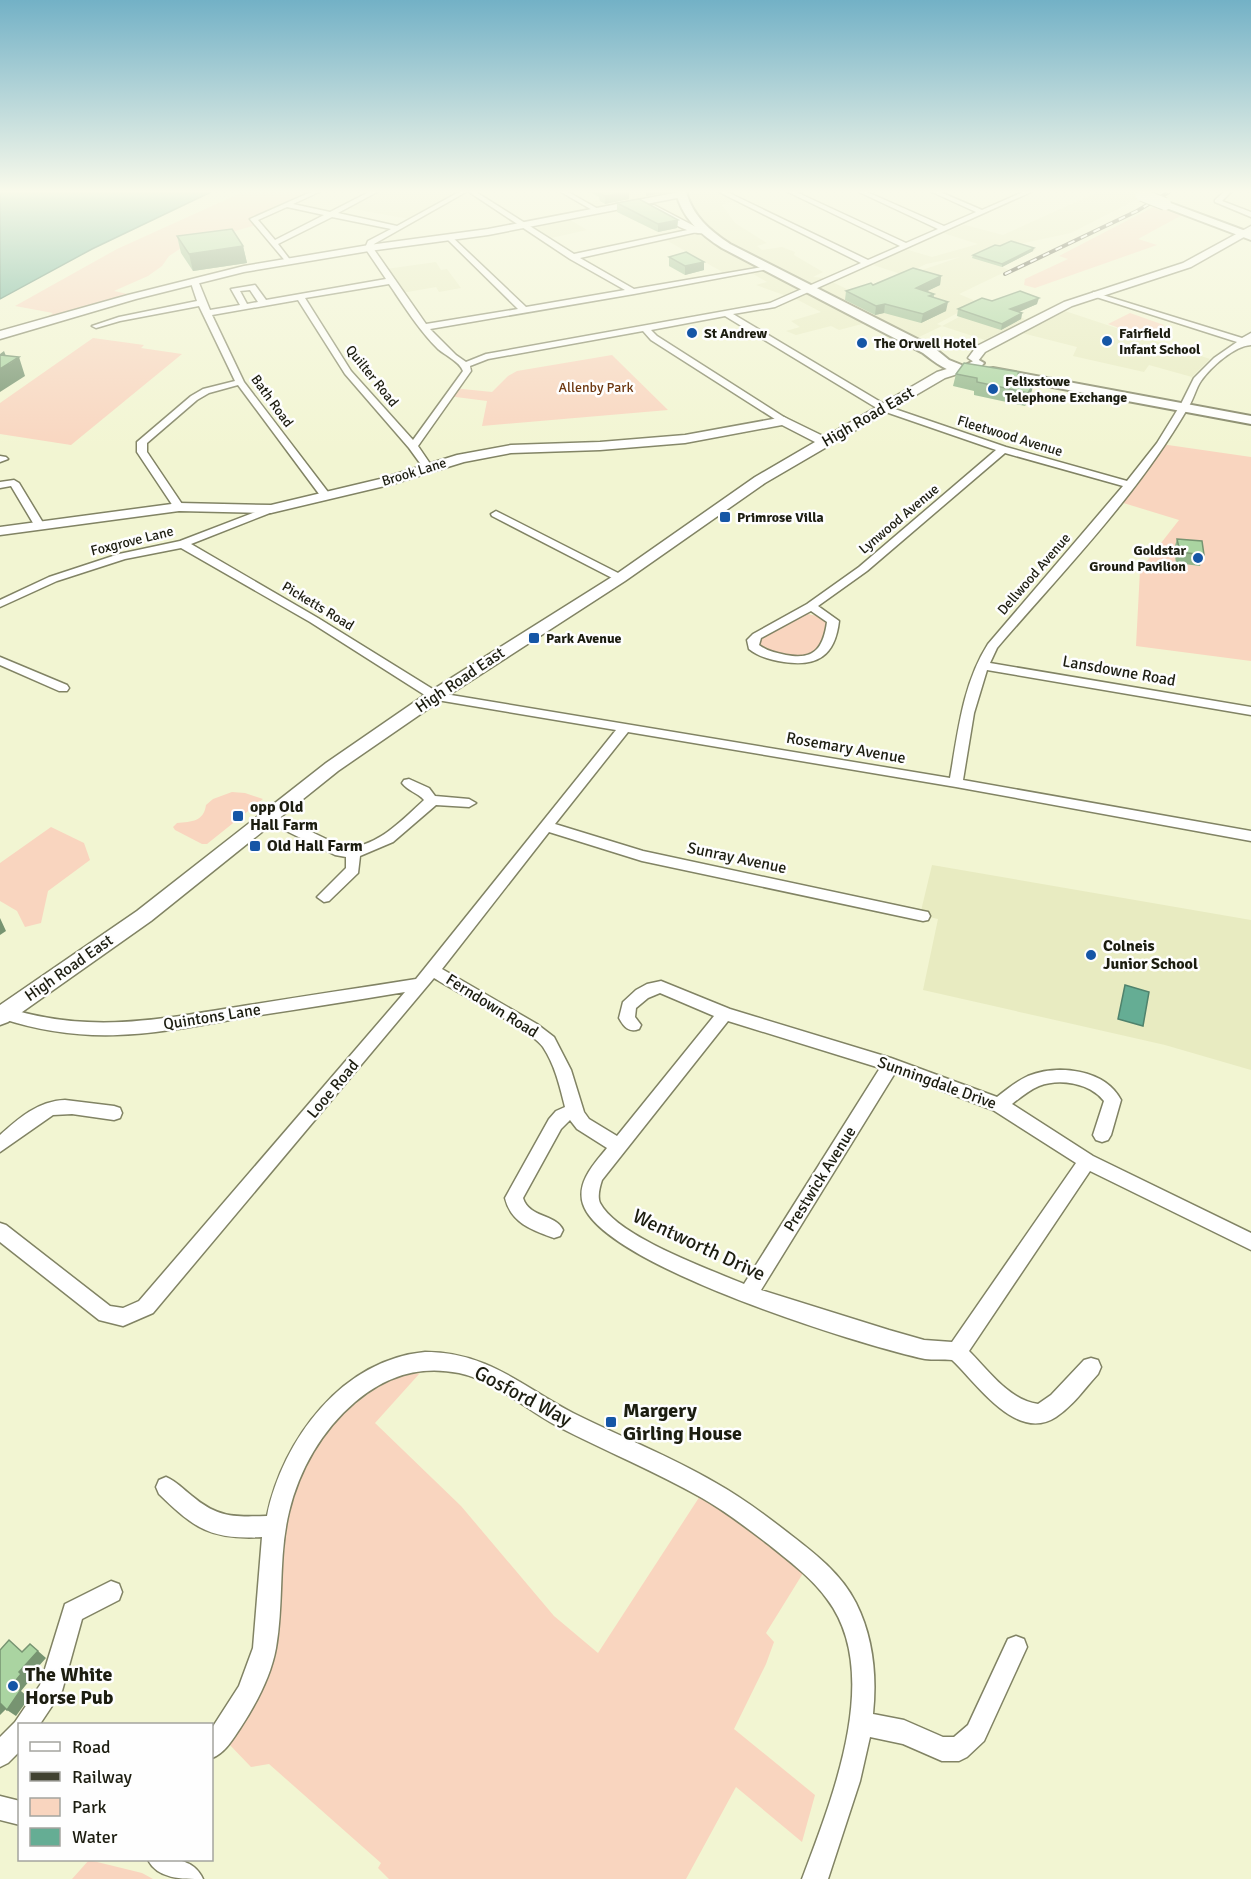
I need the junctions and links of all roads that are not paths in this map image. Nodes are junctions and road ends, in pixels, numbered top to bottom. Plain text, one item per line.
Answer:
1 (209, 280) edge
2 (493, 280) edge
3 (613, 280) edge
4 (703, 280) edge
5 (791, 280) edge
6 (830, 280) edge
7 (1141, 280) edge
8 (390, 281) joint
9 (195, 283) junction
10 (809, 289) junction
11 (634, 292) junction
12 (1096, 294) junction
13 (301, 298) junction
14 (202, 303) junction
15 (264, 304) junction
16 (245, 307) junction
17 (524, 310) junction
18 (208, 313) junction
19 (727, 314) junction
20 (96, 326) dead end
21 (424, 327) junction
22 (645, 328) junction
23 (0, 335) edge
24 (1251, 336) edge
25 (1246, 342) edge
26 (960, 360) junction
27 (465, 365) junction
28 (240, 382) junction
29 (884, 408) junction
30 (1184, 408) junction
31 (1251, 420) edge
32 (784, 421) junction
33 (825, 442) junction
34 (413, 446) junction
35 (1003, 449) junction
36 (428, 468) junction
37 (0, 485) edge
38 (1129, 485) junction
39 (326, 496) junction
40 (179, 507) junction
41 (271, 509) junction
42 (496, 514) dead end
43 (40, 526) junction
44 (0, 531) edge
45 (183, 544) junction
46 (620, 578) junction
47 (0, 604) edge
48 (811, 606) junction
49 (0, 661) edge
50 (981, 665) junction
51 (63, 688) dead end
52 (435, 696) junction
53 (1251, 711) edge
54 (625, 727) junction
55 (409, 783) dead end
56 (956, 783) junction
57 (432, 801) junction
58 (469, 804) dead end
59 (269, 817) junction
60 (546, 826) junction
61 (1251, 836) edge
62 (353, 853) junction
63 (324, 897) dead end
64 (923, 916) dead end
65 (432, 970) junction
66 (421, 984) junction
67 (725, 1014) junction
68 (2, 1015) edge
69 (633, 1025) dead end
70 (891, 1065) junction
71 (999, 1105) junction
72 (574, 1111) junction
73 (114, 1113) dead end
74 (1102, 1135) dead end
75 (0, 1145) edge
76 (618, 1146) junction
77 (1087, 1161) junction
78 (554, 1230) dead end
79 (0, 1231) edge
80 (1251, 1242) edge
81 (748, 1294) junction
82 (957, 1352) junction
83 (1091, 1366) dead end
84 (166, 1487) dead end
85 (274, 1526) junction
86 (111, 1592) dead end
87 (1016, 1647) dead end
88 (27, 1723) edge
89 (861, 1723) junction
90 (18, 1734) edge
91 (213, 1745) edge
92 (0, 1755) edge
93 (0, 1808) edge
94 (18, 1812) edge
95 (163, 1861) edge
96 (190, 1879) edge
97 (815, 1879) edge

1 - 9 street
2 - 17 street
3 - 11 street
4 - 11 street
5 - 10 main road
6 - 10 street
7 - 12 street, High Road East
8 - 13 street
8 - 21 street
9 - 14 street, Bath Road
9 - 23 street
10 - 19 street
10 - 26 main road
11 - 17 street
12 - 25 street
12 - 26 street, High Road East
13 - 15 street
13 - 34 street, Quilter Road
14 - 18 street, Bath Road
14 - 20 street
15 - 16 street
15 - 16 street
16 - 18 street
17 - 21 street
18 - 28 street, Bath Road
19 - 22 street
19 - 29 street, Fleetwood Avenue
21 - 27 street
22 - 27 street
22 - 32 street
24 - 25 street, Dellwood Avenue
25 - 30 street, Dellwood Avenue
26 - 29 street, High Road East
26 - 30 main road
27 - 34 street
28 - 39 street, Bath Road
28 - 40 street
29 - 33 street, High Road East
29 - 35 street, Fleetwood Avenue
30 - 31 main road
30 - 38 street, Dellwood Avenue
32 - 33 street
32 - 36 street, Brook Lane
33 - 46 street, High Road East
34 - 36 street, Quilter Road
35 - 38 street, Fleetwood Avenue
35 - 48 street, Lynwood Avenue
36 - 39 street, Brook Lane
37 - 43 street
38 - 50 street, Dellwood Avenue
39 - 41 street, Brook Lane
40 - 41 street, Brook Lane
40 - 43 street, Brook Lane
41 - 45 street, Foxgrove Lane
42 - 46 street
43 - 44 street, Brook Lane
45 - 47 street, Foxgrove Lane
45 - 52 street, Picketts Road
46 - 52 street, High Road East
48 - 48 street, Lynwood Avenue
49 - 51 street
50 - 53 street, Lansdowne Road
50 - 56 street, Dellwood Avenue
52 - 54 street, Rosemary Avenue
52 - 59 street, High Road East
54 - 56 street, Rosemary Avenue
54 - 60 street, Looe Road
55 - 57 street
56 - 61 street, Rosemary Avenue
57 - 58 street
57 - 62 street
59 - 62 street
59 - 68 street, High Road East
60 - 64 street, Sunray Avenue
60 - 65 street, Looe Road
62 - 63 street
65 - 66 street, Looe Road
65 - 72 street, Ferndown Road
66 - 68 street, Quintons Lane
66 - 79 street, Looe Road
67 - 69 street, Sunningdale Drive
67 - 70 street, Sunningdale Drive
67 - 76 street, Wentworth Drive
70 - 71 street, Sunningdale Drive
70 - 81 street, Prestwick Avenue
71 - 74 street
71 - 77 street, Sunningdale Drive
72 - 76 street
72 - 78 street
73 - 75 street
76 - 81 street, Wentworth Drive
77 - 80 street, Sunningdale Drive
77 - 82 street
81 - 82 street, Wentworth Drive
82 - 83 street
84 - 85 street
85 - 89 street, Gosford Way
85 - 91 street, Gosford Way
86 - 88 street
87 - 89 street
89 - 97 street, Gosford Way
90 - 92 street
93 - 94 street
95 - 96 street

